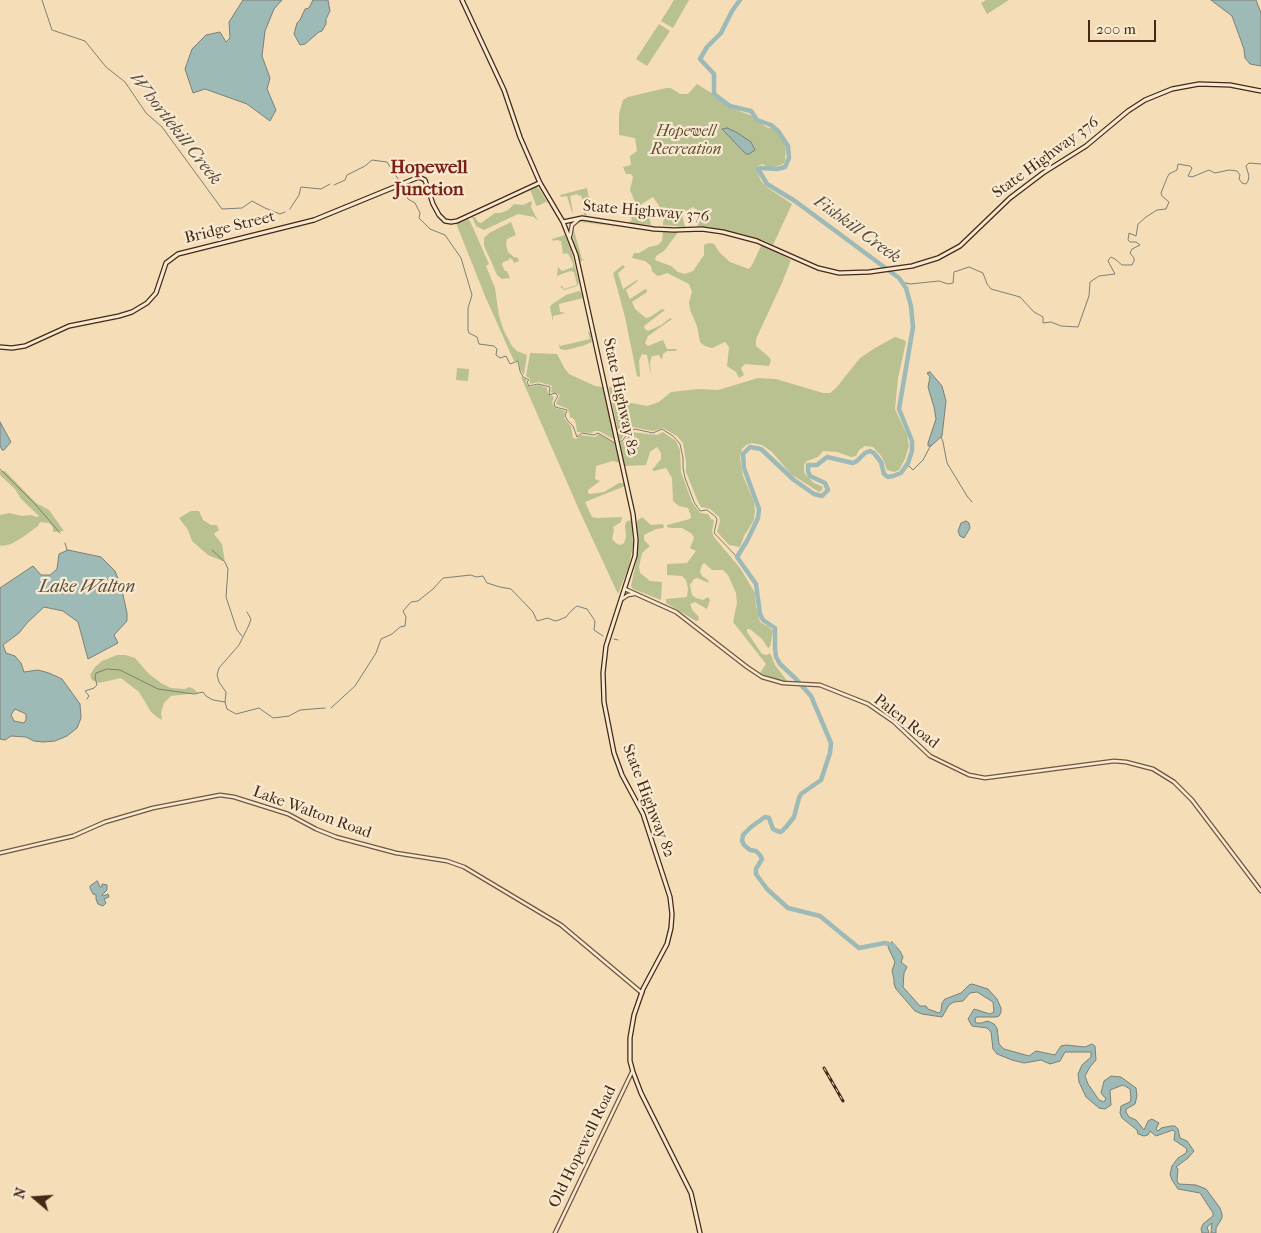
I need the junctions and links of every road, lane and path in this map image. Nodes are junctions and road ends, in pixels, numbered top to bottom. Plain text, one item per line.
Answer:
1 (462, 0) edge
2 (1261, 91) edge
3 (540, 183) junction
4 (581, 218) junction
5 (563, 222) junction
6 (570, 236) junction
7 (0, 347) edge
8 (626, 589) junction
9 (637, 594) junction
10 (622, 599) junction
11 (0, 853) edge
12 (1261, 891) edge
13 (642, 993) junction
14 (633, 1072) junction
15 (555, 1233) edge
16 (700, 1233) edge

1 - 3 main road, State Highway 82
2 - 4 main road, State Highway 376
3 - 5 main road, State Highway 82
3 - 7 main road, Bridge Street
4 - 5 main road, State Highway 376
4 - 6 street
5 - 6 main road, State Highway 82
6 - 8 main road, State Highway 82
8 - 9 street, Palen Road
8 - 10 main road, State Highway 82
9 - 10 street
9 - 12 street, Palen Road
10 - 13 main road, State Highway 82
11 - 13 street, Lake Walton Road
13 - 14 main road, State Highway 82
14 - 15 street, Old Hopewell Road
14 - 16 main road, State Highway 82

